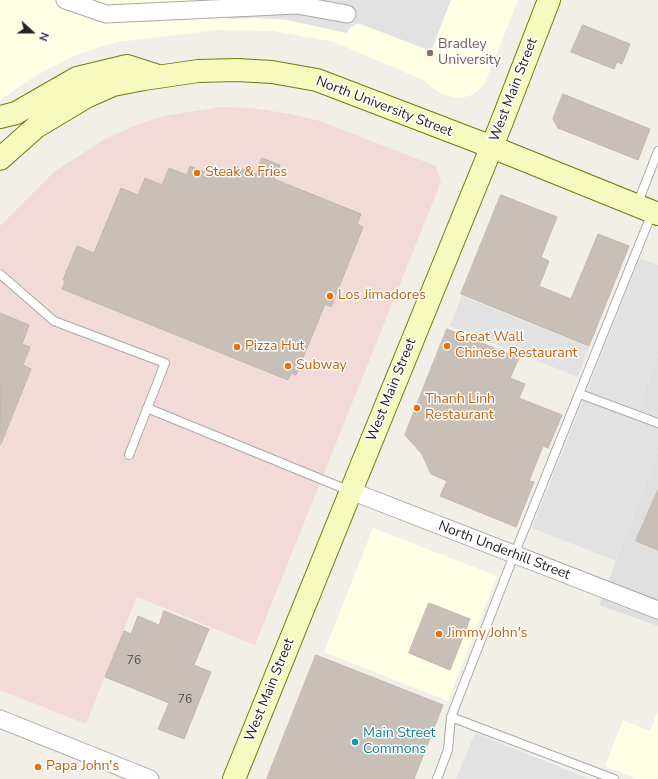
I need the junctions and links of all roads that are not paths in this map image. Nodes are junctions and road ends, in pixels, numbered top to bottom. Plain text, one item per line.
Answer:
1 (65, 0) edge
2 (549, 0) edge
3 (85, 4) edge
4 (347, 14) dead end
5 (161, 76) junction
6 (0, 117) edge
7 (492, 147) junction
8 (658, 151) edge
9 (0, 159) edge
10 (649, 211) edge
11 (0, 274) edge
12 (580, 394) junction
13 (147, 408) junction
14 (658, 423) edge
15 (129, 455) dead end
16 (351, 491) junction
17 (514, 555) junction
18 (658, 610) edge
19 (452, 716) junction
20 (0, 719) edge
21 (150, 779) edge
22 (234, 779) edge
23 (437, 779) edge
24 (614, 779) edge

1 - 3 street
2 - 7 main road, West Main Street
3 - 4 street
5 - 6 main road
5 - 7 main road, North University Street
5 - 9 main road, North University Street
7 - 10 main road, North University Street
7 - 16 main road, West Main Street
8 - 10 lane
10 - 12 lane
11 - 13 lane
12 - 14 lane
12 - 17 lane
13 - 15 lane
13 - 16 lane
16 - 17 street, North Underhill Street
16 - 22 main road, West Main Street
17 - 18 street, North Underhill Street
17 - 19 lane
19 - 23 lane
19 - 24 lane
20 - 21 street

